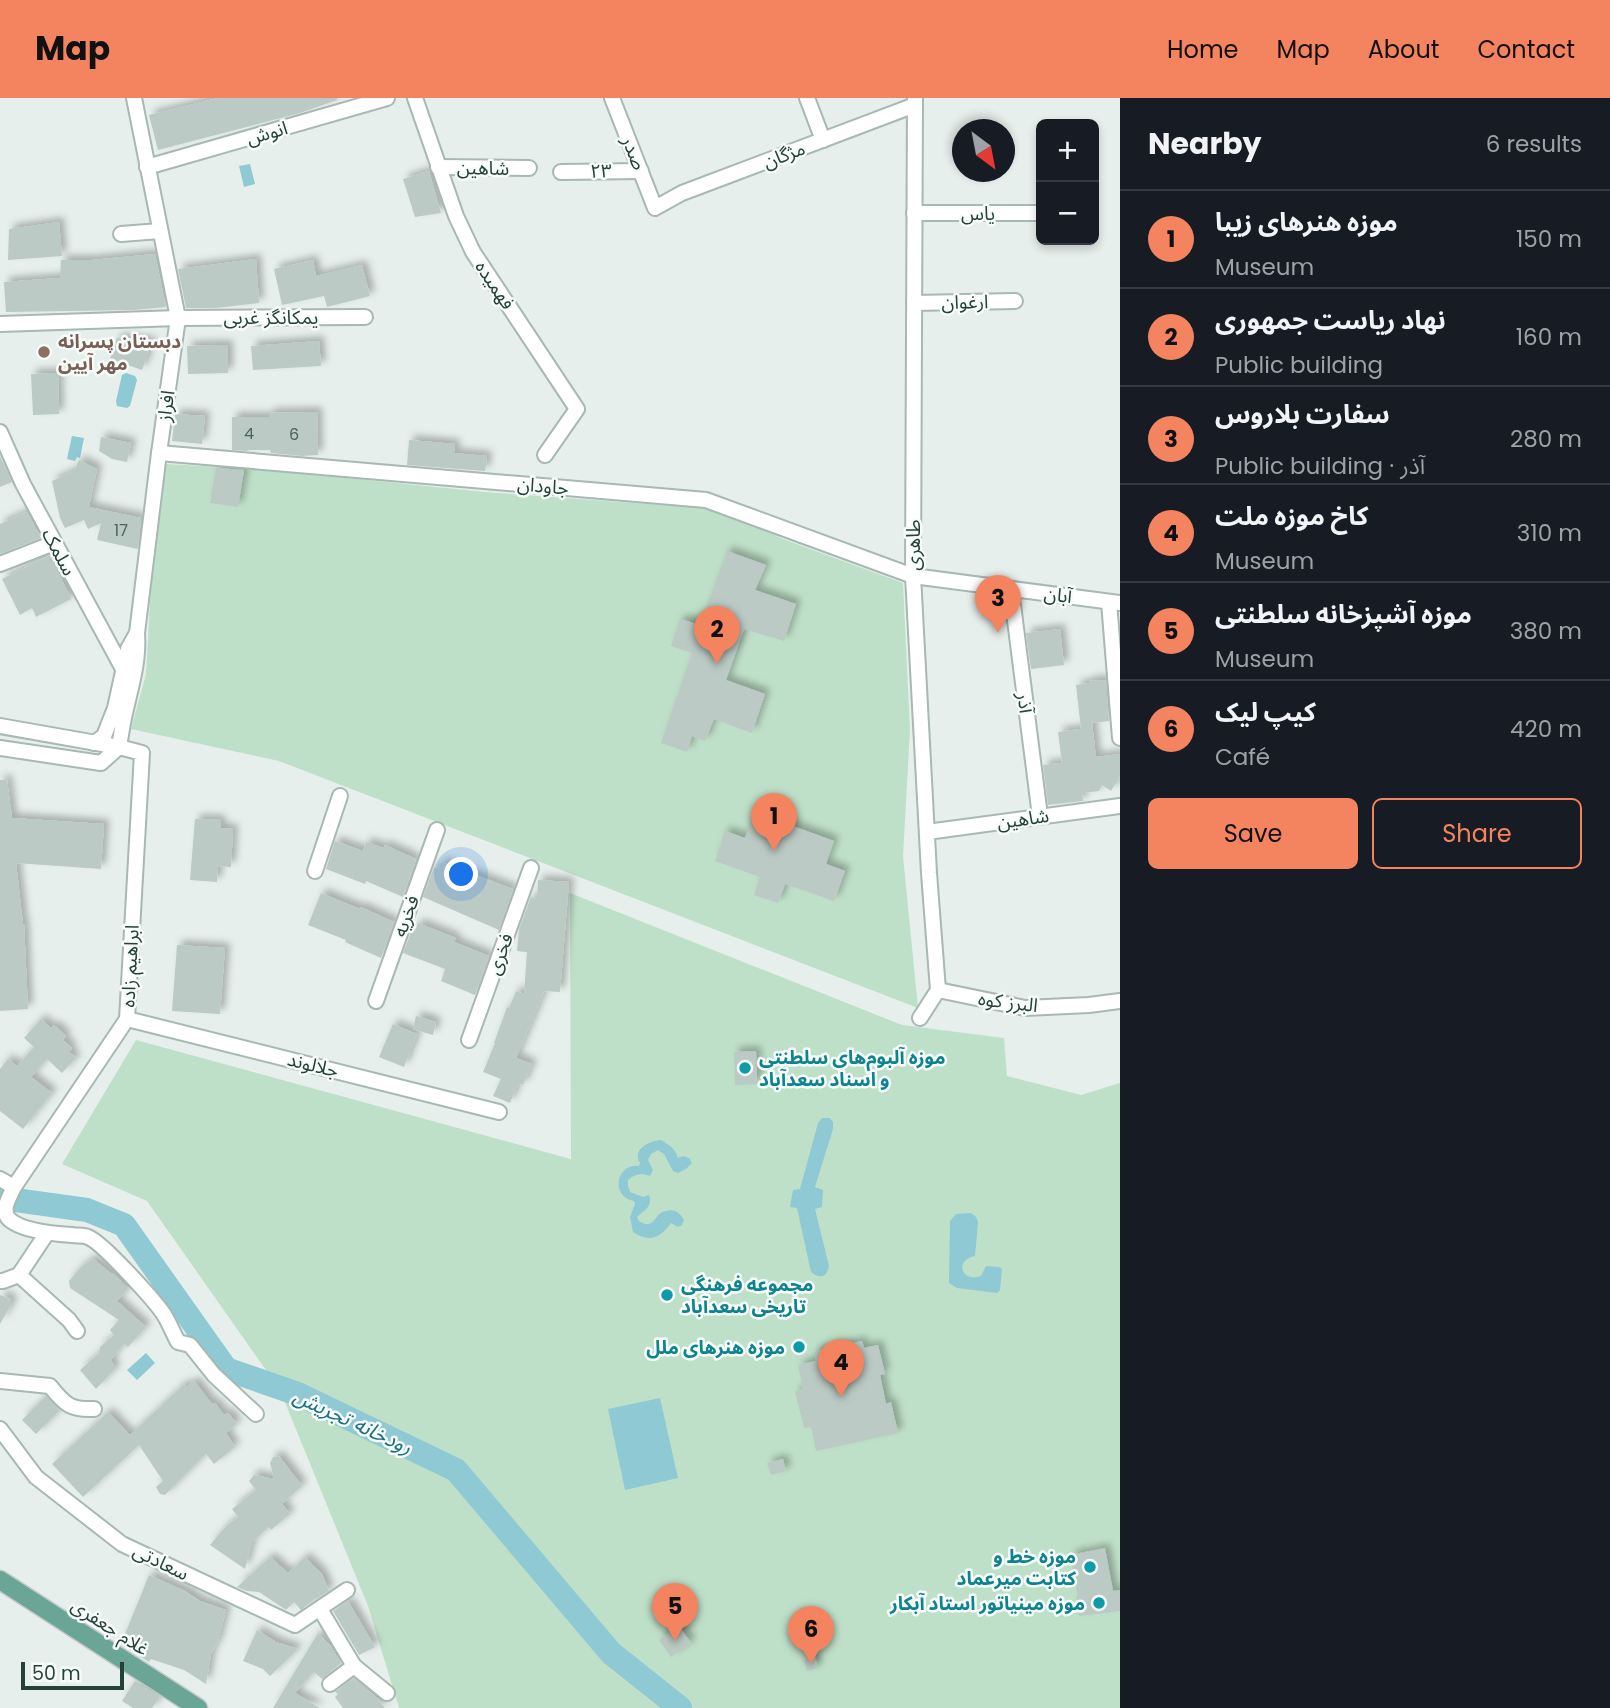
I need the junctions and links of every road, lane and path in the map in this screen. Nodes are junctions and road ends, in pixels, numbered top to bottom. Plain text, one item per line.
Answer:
1 (134, 98) edge
2 (387, 98) edge
3 (415, 98) edge
4 (612, 98) edge
5 (807, 98) edge
6 (915, 102) edge
7 (822, 140) junction
8 (147, 167) junction
9 (438, 167) junction
10 (529, 168) dead end
11 (641, 171) junction
12 (561, 172) dead end
13 (655, 208) joint
14 (914, 213) junction
15 (1036, 213) edge
16 (160, 231) junction
17 (121, 234) dead end
18 (1015, 301) dead end
19 (914, 303) junction
20 (365, 317) dead end
21 (178, 318) junction
22 (0, 324) edge
23 (0, 432) edge
24 (159, 453) junction
25 (545, 455) dead end
26 (54, 543) junction
27 (0, 564) edge
28 (913, 576) junction
29 (1011, 589) junction
30 (1114, 602) edge
31 (137, 632) junction
32 (123, 669) junction
33 (0, 726) edge
34 (1120, 738) edge
35 (94, 743) junction
36 (119, 747) junction
37 (0, 748) edge
38 (341, 796) dead end
39 (1120, 806) edge
40 (1040, 816) junction
41 (437, 830) dead end
42 (927, 832) junction
43 (531, 868) dead end
44 (315, 871) dead end
45 (938, 990) junction
46 (376, 1001) dead end
47 (1120, 1001) edge
48 (920, 1018) dead end
49 (127, 1019) junction
50 (469, 1040) dead end
51 (499, 1112) dead end
52 (0, 1180) edge
53 (14, 1187) junction
54 (2, 1206) edge
55 (47, 1233) junction
56 (19, 1275) junction
57 (0, 1281) edge
58 (77, 1331) dead end
59 (0, 1381) edge
60 (94, 1409) dead end
61 (256, 1414) dead end
62 (0, 1429) edge
63 (0, 1580) edge
64 (347, 1590) dead end
65 (320, 1609) junction
66 (354, 1666) junction
67 (330, 1684) dead end
68 (387, 1693) dead end
69 (198, 1708) edge

1 - 8 street, افراز
2 - 8 street, انوش
3 - 9 street, فهمیده
4 - 11 street, صدر
5 - 7 street
6 - 7 street, مژگان
6 - 14 street, طاهری
7 - 13 street, مژگان
8 - 16 street, افراز
9 - 10 street, شاهین
9 - 25 street, فهمیده
11 - 12 street, ۲۳
11 - 13 street, صدر
14 - 15 street, یاس
14 - 19 street, طاهری
16 - 17 street
16 - 21 street, افراز
18 - 19 street, ارغوان
19 - 28 street, طاهری
20 - 21 street, یمکانگز غربی
21 - 22 street, یمکانگز غربی
21 - 24 street, افراز
23 - 26 street, سلمک
24 - 28 street, جاودان
24 - 31 street, افراز
26 - 27 street
26 - 32 street, سلمک
28 - 29 street, آبان
28 - 42 street, طاهری
29 - 30 street, آبان
29 - 40 street, آذر
30 - 34 street
31 - 32 street, افراز
31 - 36 street, افراز
32 - 35 street, افراز
33 - 35 street
35 - 36 street
36 - 37 street
36 - 49 street, ابراهیم زاده
38 - 44 street
39 - 40 street, شاهین
40 - 42 street, شاهین
41 - 46 street, فخریه
42 - 45 street, طاهری
43 - 50 street, فخری
45 - 47 street, البرز کوه
45 - 48 street
49 - 51 street, جلالوند
49 - 53 street, ابراهیم زاده
52 - 53 street
53 - 54 street
54 - 55 street
55 - 56 street
55 - 61 street
56 - 57 street
56 - 58 street
59 - 60 street
62 - 65 street, سعادتی
63 - 69 main road, غلام جعفری
64 - 65 street, سعادتی
65 - 66 street
66 - 67 street
66 - 68 street

